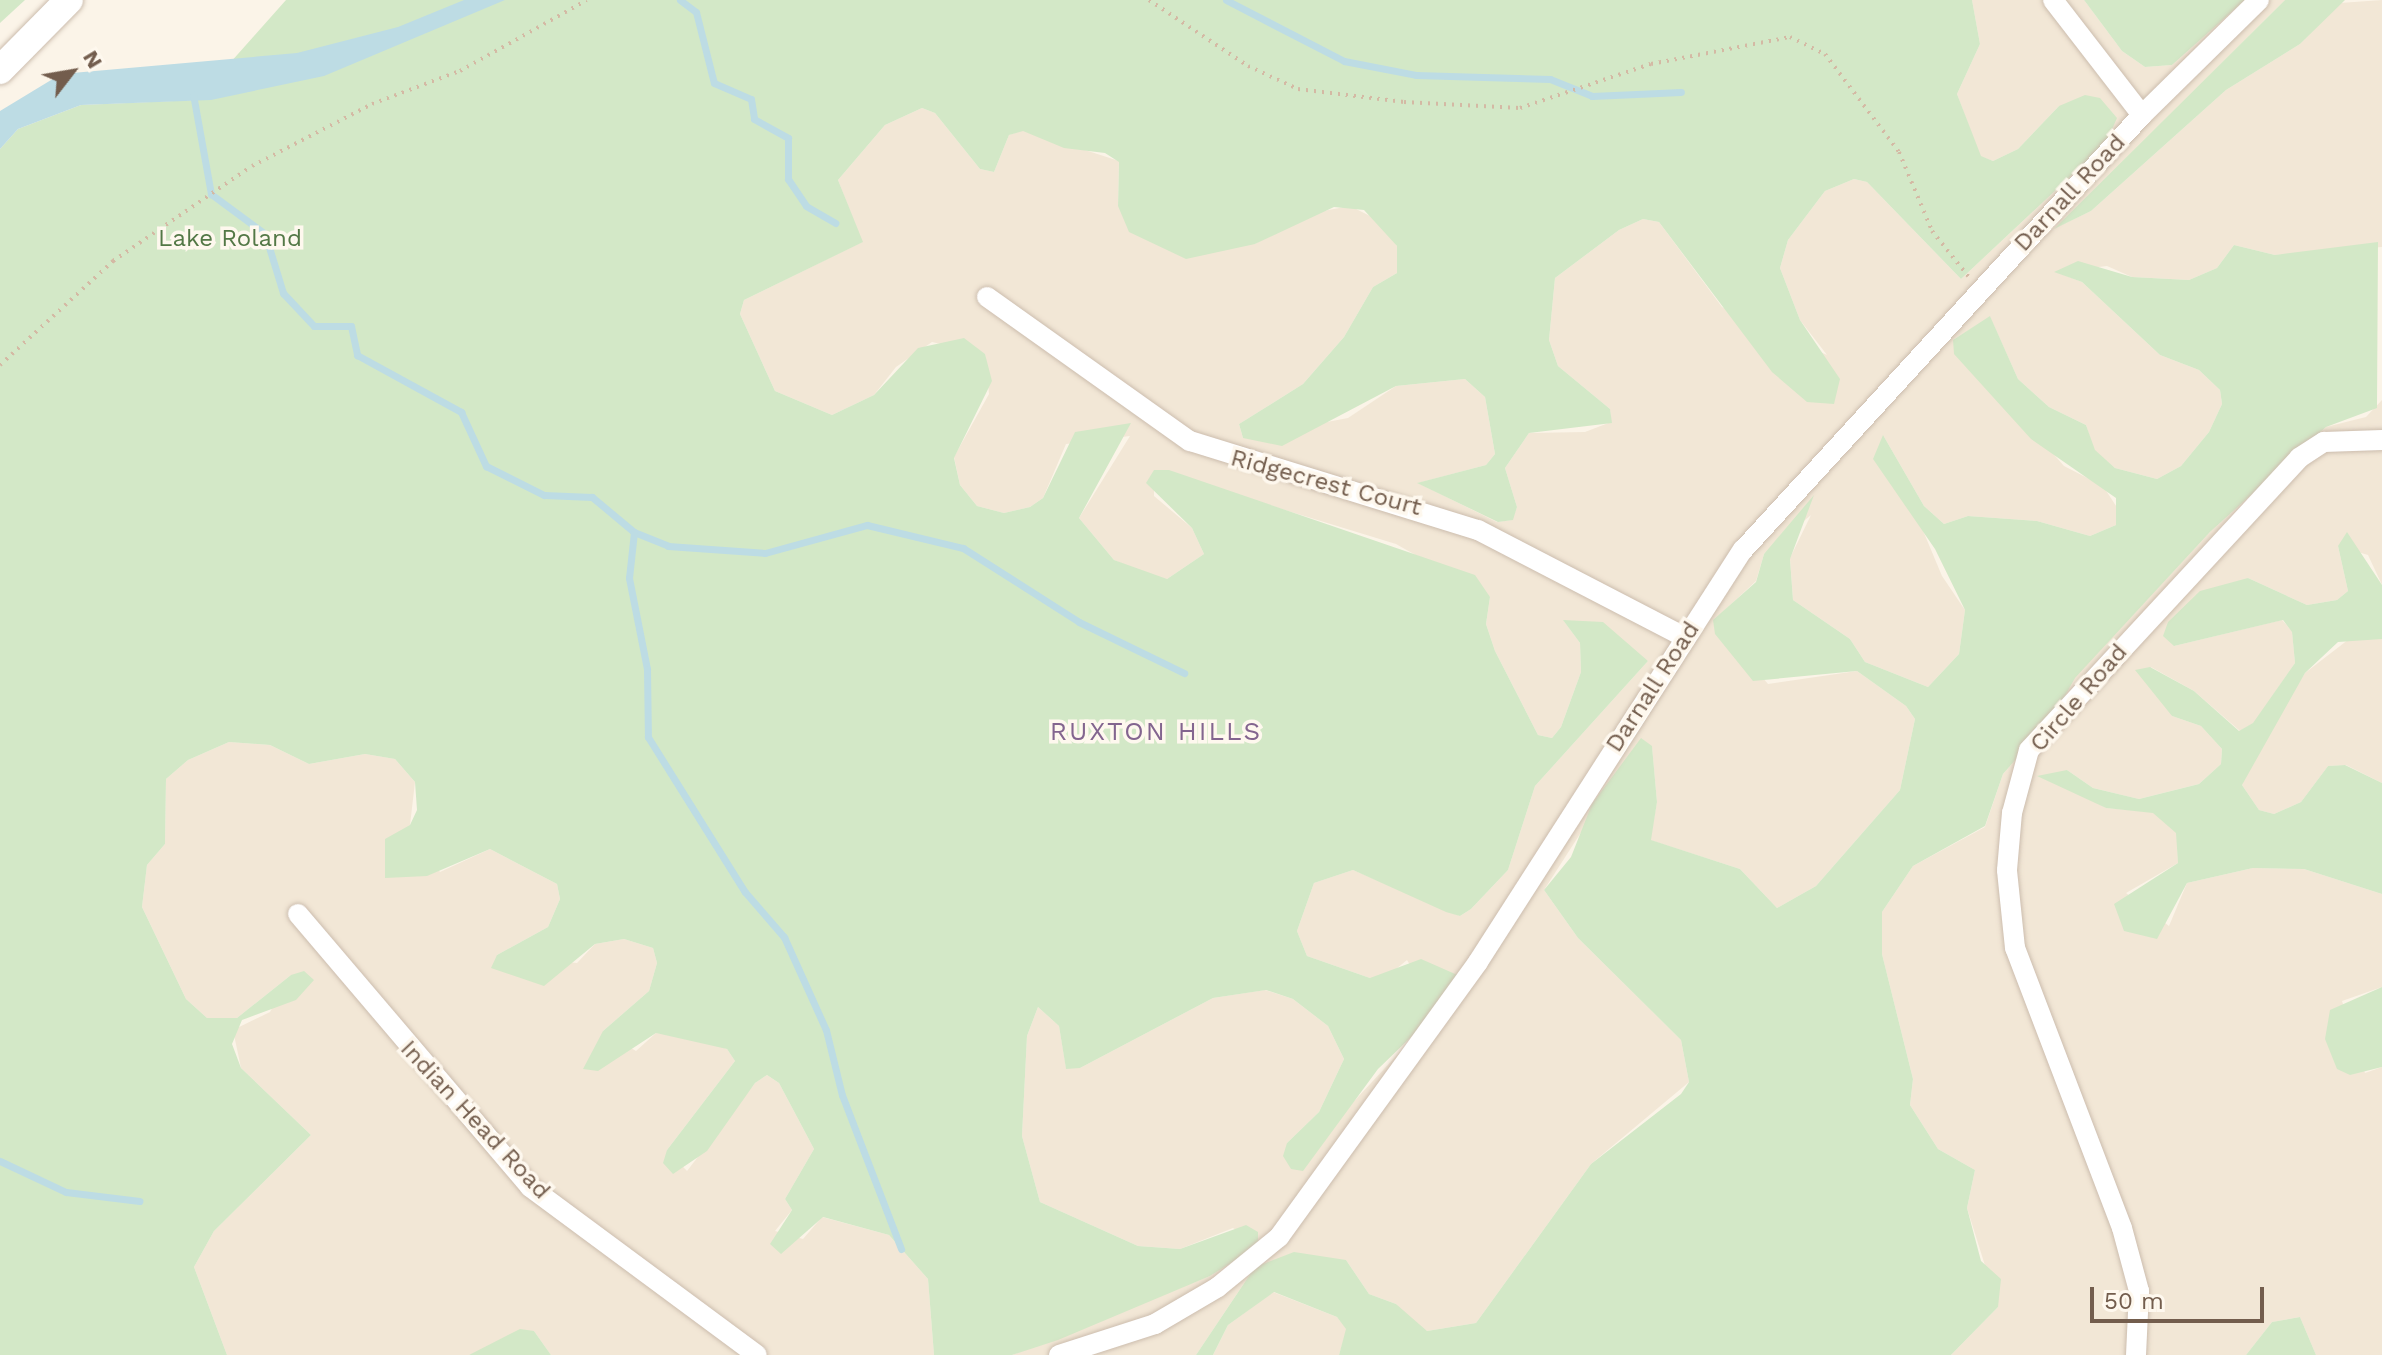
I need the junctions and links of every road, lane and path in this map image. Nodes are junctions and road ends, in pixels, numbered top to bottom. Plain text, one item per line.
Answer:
1 (69, 0) edge
2 (587, 0) edge
3 (1149, 0) edge
4 (2053, 0) edge
5 (2259, 0) edge
6 (0, 70) edge
7 (2142, 115) junction
8 (1981, 289) junction
9 (987, 297) dead end
10 (0, 365) edge
11 (2382, 440) edge
12 (1684, 637) junction
13 (298, 914) dead end
14 (757, 1355) edge
15 (1059, 1355) edge
16 (2136, 1355) edge

1 - 6 main road
2 - 10 path
3 - 8 path
4 - 7 street
5 - 7 street, Darnall Road
7 - 8 street, Darnall Road
8 - 12 street, Darnall Road
9 - 12 street, Ridgecrest Court
11 - 16 street, Circle Road
12 - 15 street, Darnall Road
13 - 14 street, Indian Head Road

